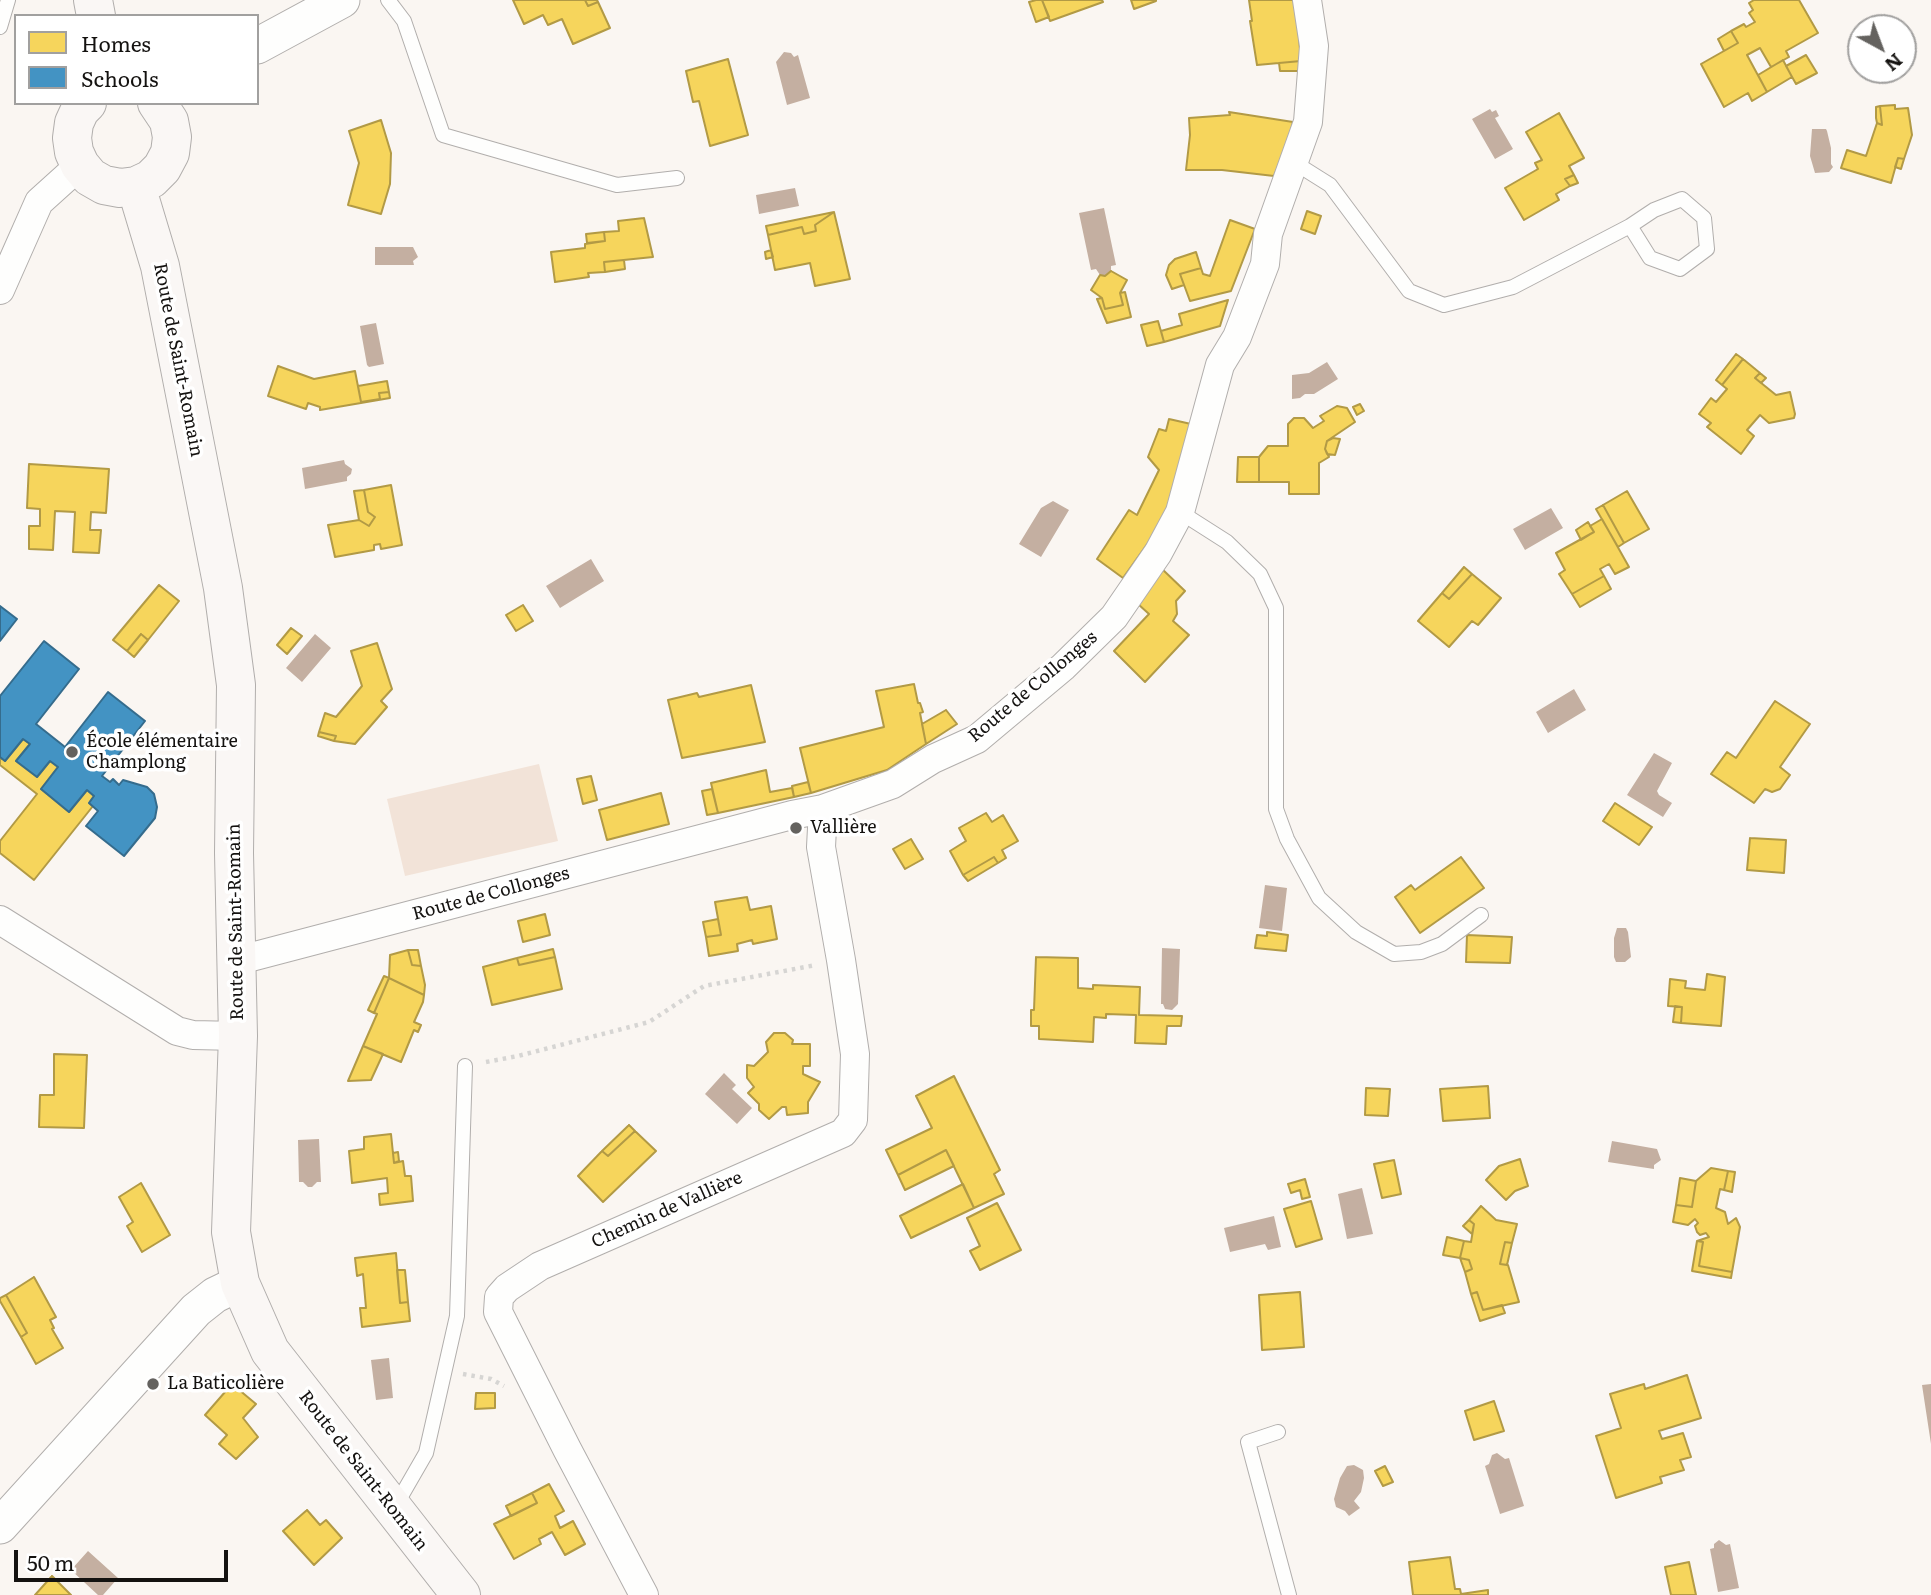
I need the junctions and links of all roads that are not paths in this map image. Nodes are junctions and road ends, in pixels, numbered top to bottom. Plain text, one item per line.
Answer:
1 (8, 0) edge
2 (342, 0) edge
3 (388, 0) edge
4 (1307, 0) edge
5 (0, 27) edge
6 (259, 45) edge
7 (85, 105) edge
8 (162, 105) edge
9 (1295, 163) junction
10 (80, 165) junction
11 (677, 178) dead end
12 (136, 186) junction
13 (1630, 226) junction
14 (0, 290) edge
15 (1180, 512) junction
16 (823, 808) junction
17 (1481, 915) dead end
18 (0, 920) edge
19 (236, 961) junction
20 (238, 1036) junction
21 (465, 1066) road end
22 (240, 1283) junction
23 (1278, 1432) dead end
24 (393, 1510) junction
25 (0, 1526) edge
26 (461, 1595) edge
27 (644, 1595) edge
28 (1289, 1595) edge

1 - 5 lane
2 - 6 street
3 - 11 lane
4 - 9 street, Route de Collonges
7 - 10 main road
8 - 12 main road
9 - 13 lane
9 - 15 street, Route de Collonges
10 - 12 main road
10 - 14 street
12 - 19 main road, Route de Saint-Romain
13 - 13 lane
15 - 16 street, Route de Collonges
15 - 17 lane
16 - 19 street, Route de Collonges
16 - 27 street, Chemin de Vallière
18 - 20 street
19 - 20 main road, Route de Saint-Romain
20 - 22 main road, Route de Saint-Romain
21 - 24 lane
22 - 24 main road, Route de Saint-Romain
22 - 25 street
23 - 28 lane
24 - 26 main road, Route de Saint-Romain

